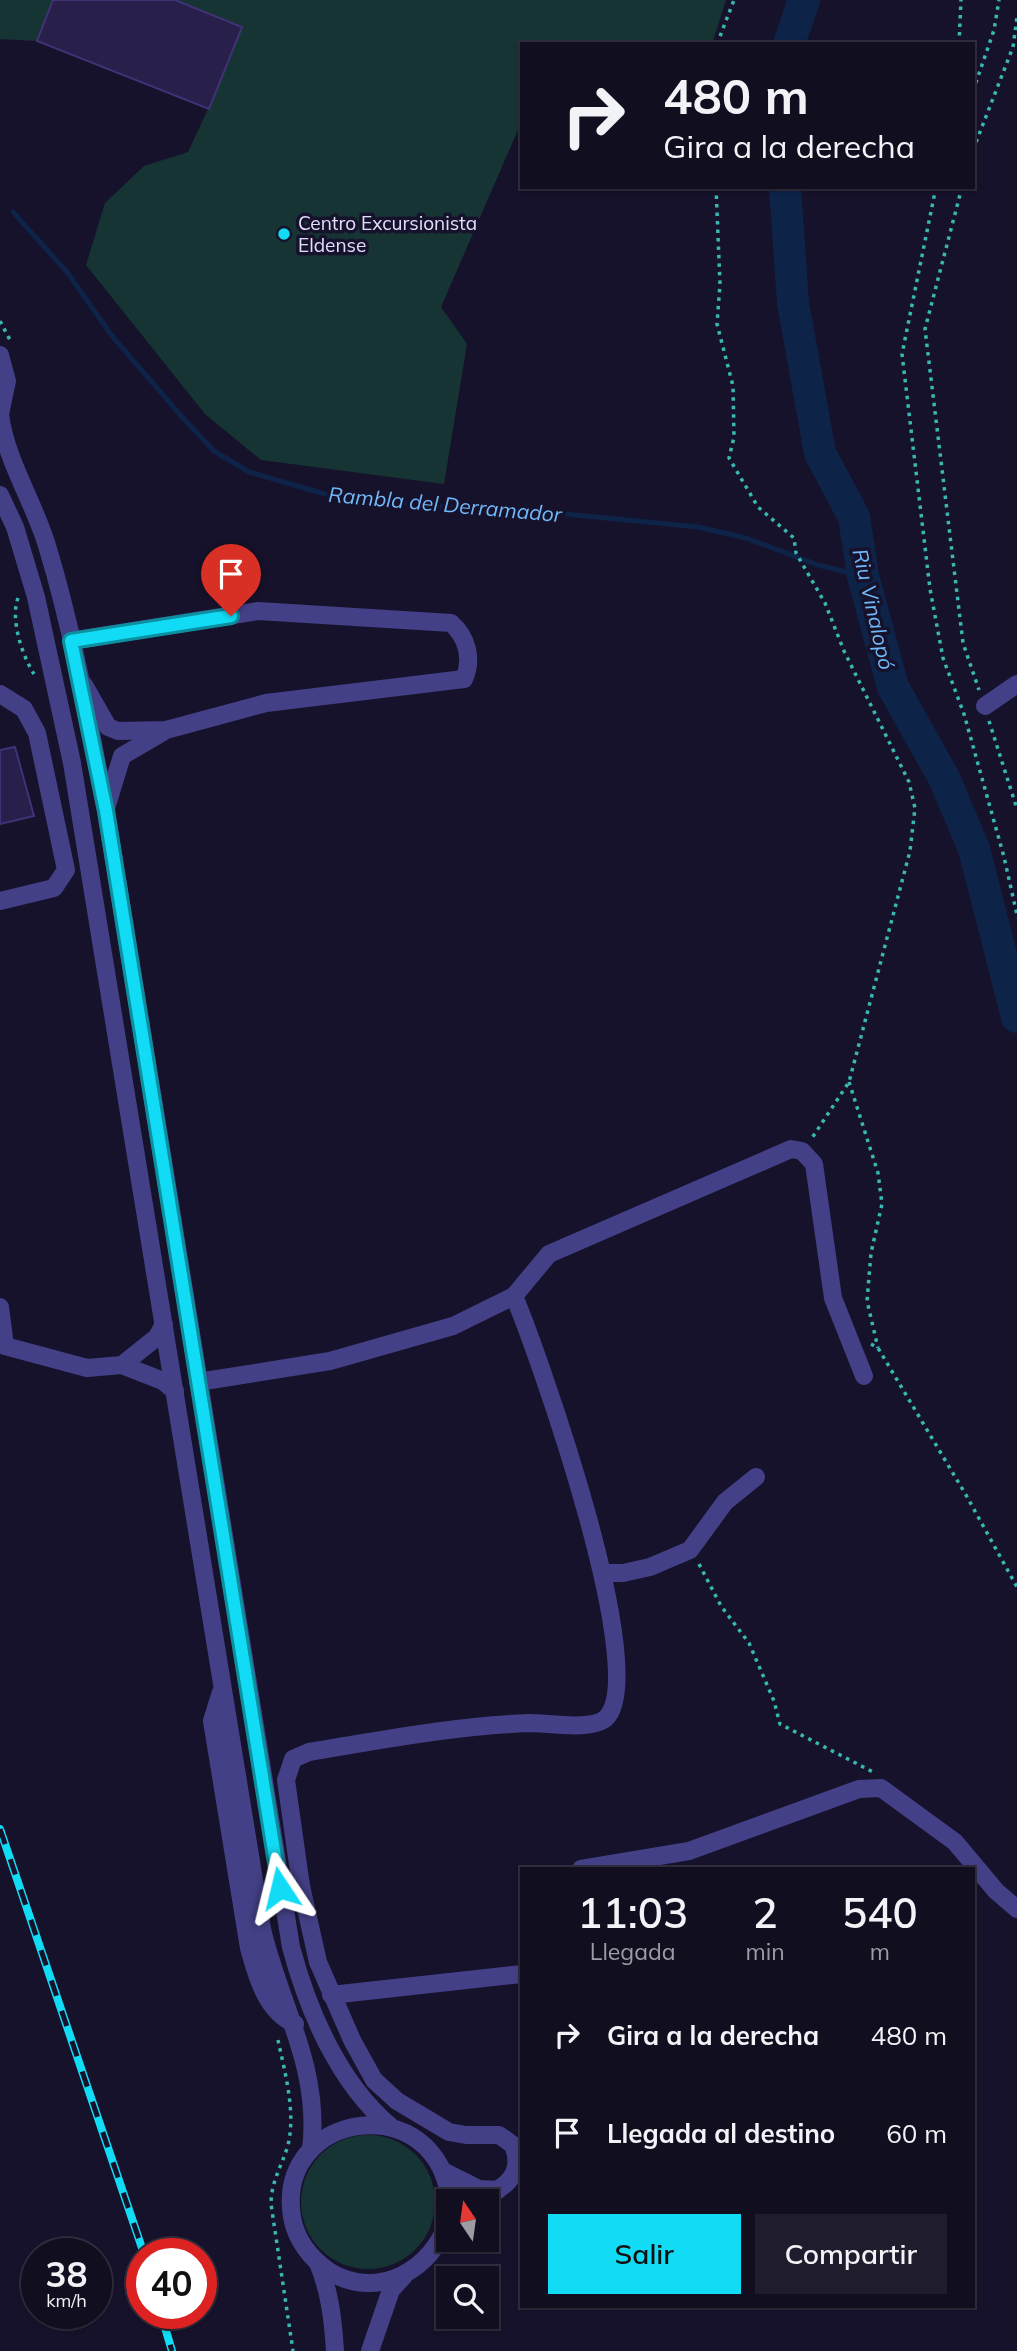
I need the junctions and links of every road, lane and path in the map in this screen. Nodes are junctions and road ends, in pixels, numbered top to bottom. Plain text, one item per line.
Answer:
1 (734, 0) edge
2 (961, 0) edge
3 (999, 0) edge
4 (1017, 17) edge
5 (718, 42) edge
6 (959, 42) edge
7 (975, 85) edge
8 (975, 145) edge
9 (716, 189) edge
10 (936, 189) edge
11 (961, 189) edge
12 (0, 355) edge
13 (0, 414) edge
14 (0, 495) edge
15 (71, 641) junction
16 (80, 681) junction
17 (1017, 684) edge
18 (0, 694) edge
19 (985, 706) junction
20 (166, 730) junction
21 (1017, 809) edge
22 (106, 811) junction
23 (0, 901) edge
24 (1017, 915) edge
25 (849, 1082) junction
26 (802, 1151) junction
27 (514, 1296) junction
28 (0, 1307) edge
29 (164, 1324) junction
30 (846, 1333) junction
31 (878, 1348) junction
32 (122, 1365) junction
33 (864, 1376) dead end
34 (198, 1382) junction
35 (175, 1391) junction
36 (756, 1477) dead end
37 (675, 1559) junction
38 (602, 1573) junction
39 (1017, 1587) edge
40 (881, 1788) junction
41 (593, 1867) edge
42 (1017, 1909) edge
43 (520, 1974) edge
44 (331, 1995) junction
45 (390, 2126) junction
46 (311, 2150) junction
47 (443, 2171) junction
48 (447, 2189) edge
49 (479, 2189) edge
50 (499, 2189) edge
51 (436, 2246) edge
52 (318, 2263) junction
53 (406, 2274) junction
54 (335, 2351) edge
55 (370, 2351) edge

1 - 5 path
2 - 6 path
3 - 7 path
4 - 8 path
9 - 25 path
10 - 24 path
11 - 19 path
12 - 13 street
13 - 15 street
14 - 29 street
15 - 16 street
15 - 20 street
16 - 20 street
16 - 22 street
17 - 19 street
18 - 23 street
19 - 21 path
20 - 22 street
22 - 34 street
25 - 26 path
25 - 31 path
26 - 27 street
26 - 30 street
27 - 34 street
27 - 38 street
28 - 32 street
29 - 32 street
29 - 35 street
30 - 31 path
30 - 33 street
31 - 39 path
32 - 35 street
34 - 45 street
35 - 46 street
36 - 37 street
37 - 38 street
37 - 40 path
38 - 44 street
40 - 41 street
40 - 42 street
43 - 44 street
44 - 50 street
45 - 46 street
45 - 47 street
46 - 52 street
47 - 48 street
47 - 49 street
51 - 53 street
52 - 53 street
52 - 54 street
53 - 55 street

